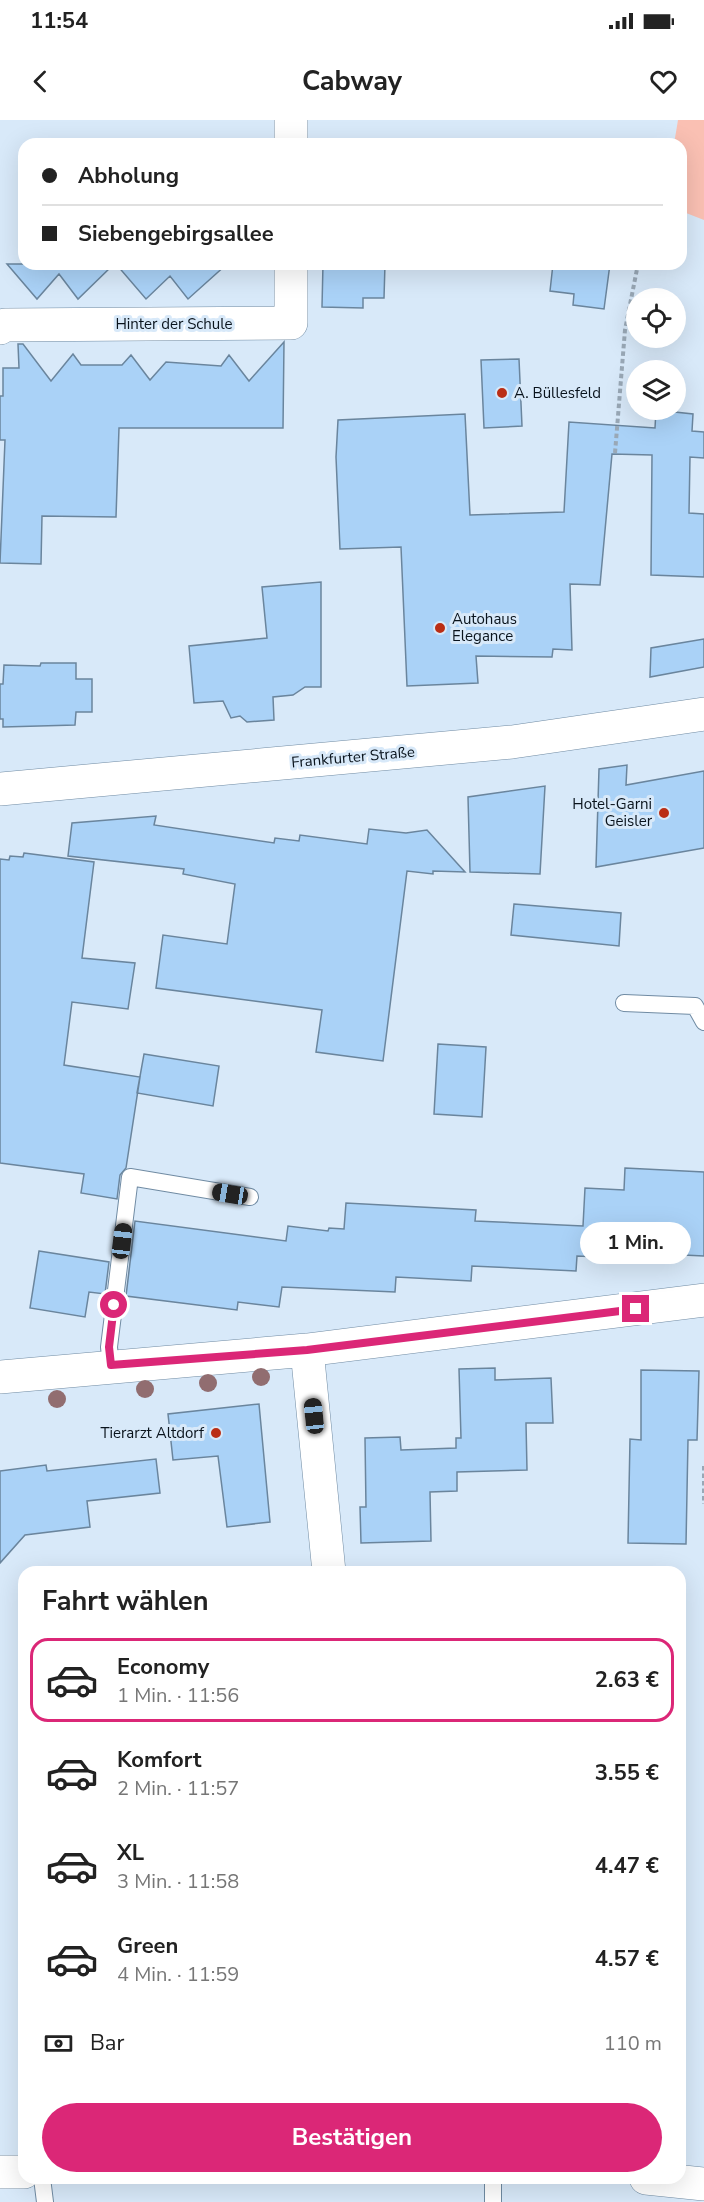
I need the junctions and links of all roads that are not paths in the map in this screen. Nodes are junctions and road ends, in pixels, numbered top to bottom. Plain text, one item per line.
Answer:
1 (291, 120) edge
2 (291, 138) edge
3 (291, 270) edge
4 (0, 328) edge
5 (704, 714) edge
6 (0, 789) edge
7 (624, 1003) dead end
8 (704, 1022) edge
9 (249, 1197) dead end
10 (704, 1300) edge
11 (307, 1350) junction
12 (111, 1365) junction
13 (0, 1377) edge
14 (328, 1566) edge
15 (0, 2172) edge
16 (18, 2172) edge
17 (686, 2182) edge
18 (43, 2184) edge
19 (493, 2184) edge
20 (704, 2184) edge
21 (45, 2202) edge
22 (493, 2202) edge

1 - 2 street
3 - 4 street, Hinter der Schule
5 - 6 street, Frankfurter Straße
7 - 8 lane
9 - 12 lane
10 - 11 street
11 - 12 street
11 - 14 street
12 - 13 street
15 - 16 street
17 - 20 street
18 - 21 lane
19 - 22 lane

